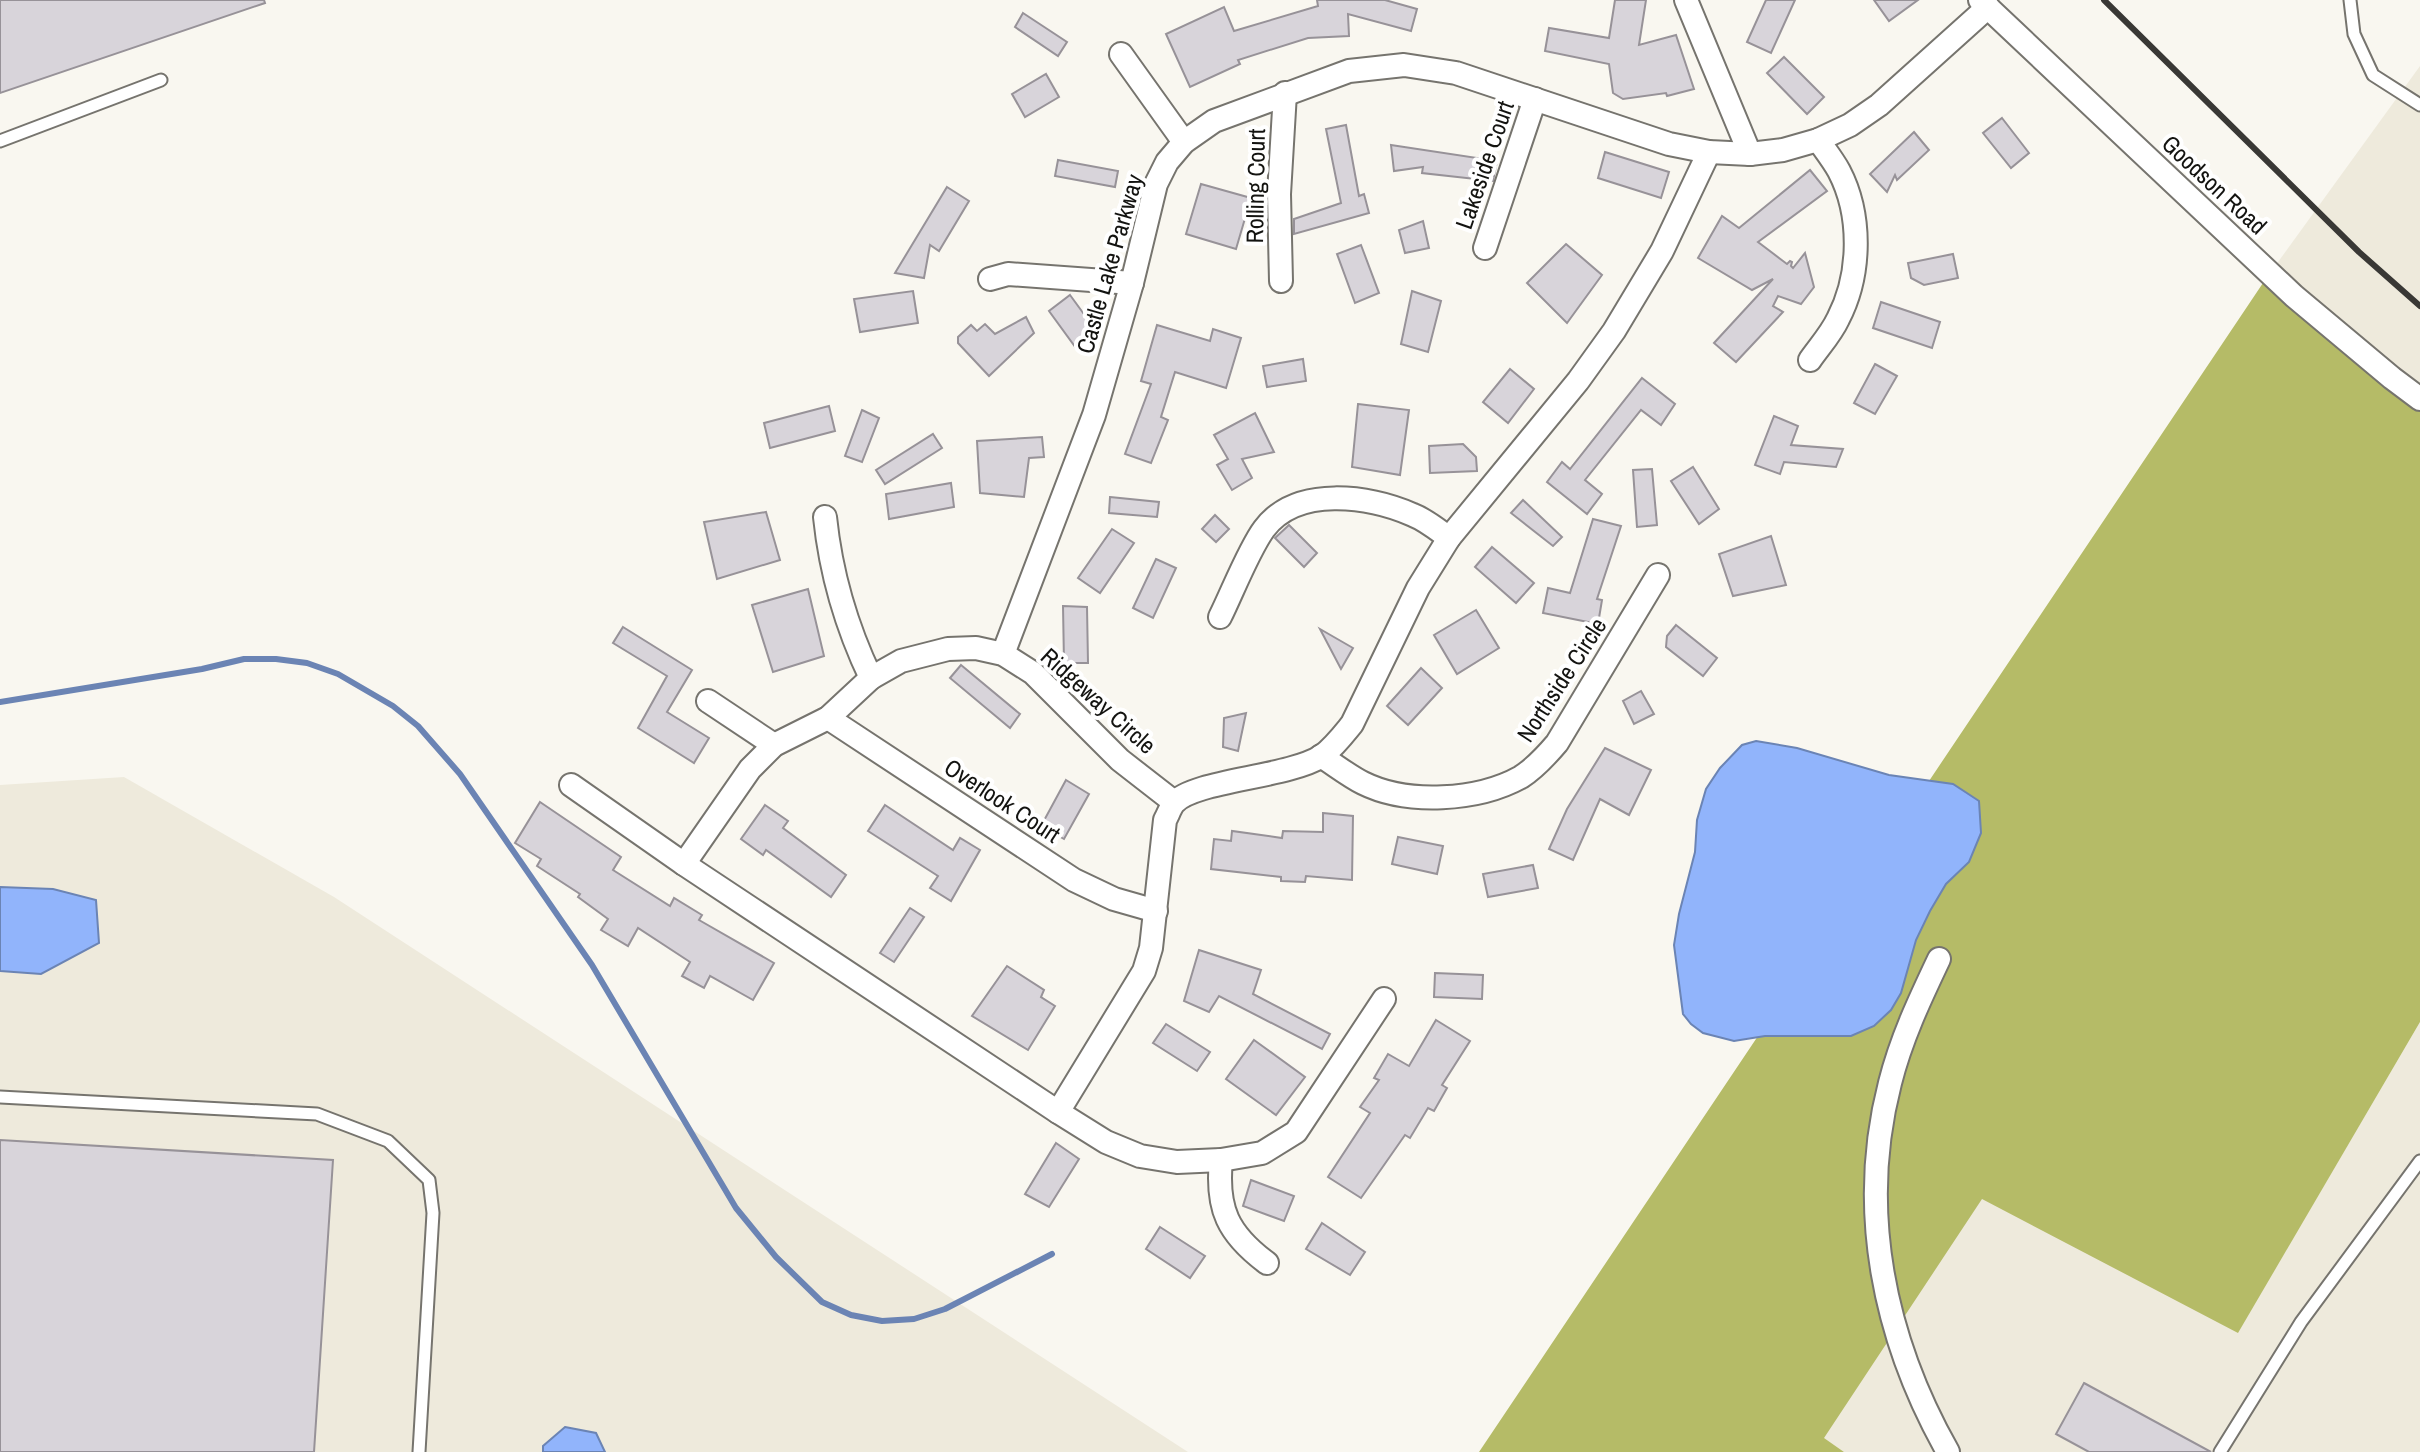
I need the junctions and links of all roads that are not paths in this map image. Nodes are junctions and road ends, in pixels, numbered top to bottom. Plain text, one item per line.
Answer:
1 (1686, 0) edge
2 (2350, 0) edge
3 (1984, 4) edge
4 (1121, 54) dead end
5 (161, 80) dead end
6 (1285, 93) junction
7 (1535, 99) junction
8 (2420, 105) edge
9 (1818, 140) junction
10 (0, 141) edge
11 (1184, 142) junction
12 (1709, 152) junction
13 (1750, 154) junction
14 (1485, 248) dead end
15 (990, 279) dead end
16 (1281, 281) dead end
17 (1132, 283) junction
18 (1810, 360) dead end
19 (2420, 399) edge
20 (825, 517) dead end
21 (1449, 538) junction
22 (1658, 575) dead end
23 (1220, 617) dead end
24 (1003, 654) junction
25 (871, 678) junction
26 (708, 701) dead end
27 (828, 718) junction
28 (774, 745) junction
29 (1321, 756) junction
30 (571, 785) dead end
31 (1174, 802) junction
32 (684, 864) junction
33 (1156, 911) junction
34 (1939, 959) dead end
35 (1384, 999) dead end
36 (0, 1097) edge
37 (1058, 1112) junction
38 (1221, 1160) junction
39 (2420, 1161) edge
40 (1267, 1263) dead end
41 (419, 1452) edge
42 (1948, 1452) edge
43 (2220, 1452) edge

1 - 13 street
2 - 8 lane
3 - 9 street, Castle Lake Parkway
3 - 19 street, Goodson Road
4 - 11 street
5 - 10 lane
6 - 7 street, Castle Lake Parkway
6 - 11 street, Castle Lake Parkway
6 - 16 street, Rolling Court
7 - 12 street, Castle Lake Parkway
7 - 14 street, Lakeside Court
9 - 13 street, Castle Lake Parkway
9 - 18 street
11 - 17 street, Castle Lake Parkway
12 - 13 street, Castle Lake Parkway
12 - 21 street
15 - 17 street
17 - 24 street, Castle Lake Parkway
20 - 25 street
21 - 23 street
21 - 29 street
22 - 29 street, Northside Circle
24 - 25 street, Ridgeway Circle
24 - 31 street, Ridgeway Circle
25 - 27 street, Ridgeway Circle
26 - 28 street
27 - 28 street, Ridgeway Circle
27 - 33 street, Overlook Court
28 - 32 street, Ridgeway Circle
29 - 31 street
30 - 32 street
31 - 33 street
32 - 37 street
33 - 37 street
34 - 42 street
35 - 38 street
36 - 41 lane
37 - 38 street
38 - 40 street
39 - 43 lane

